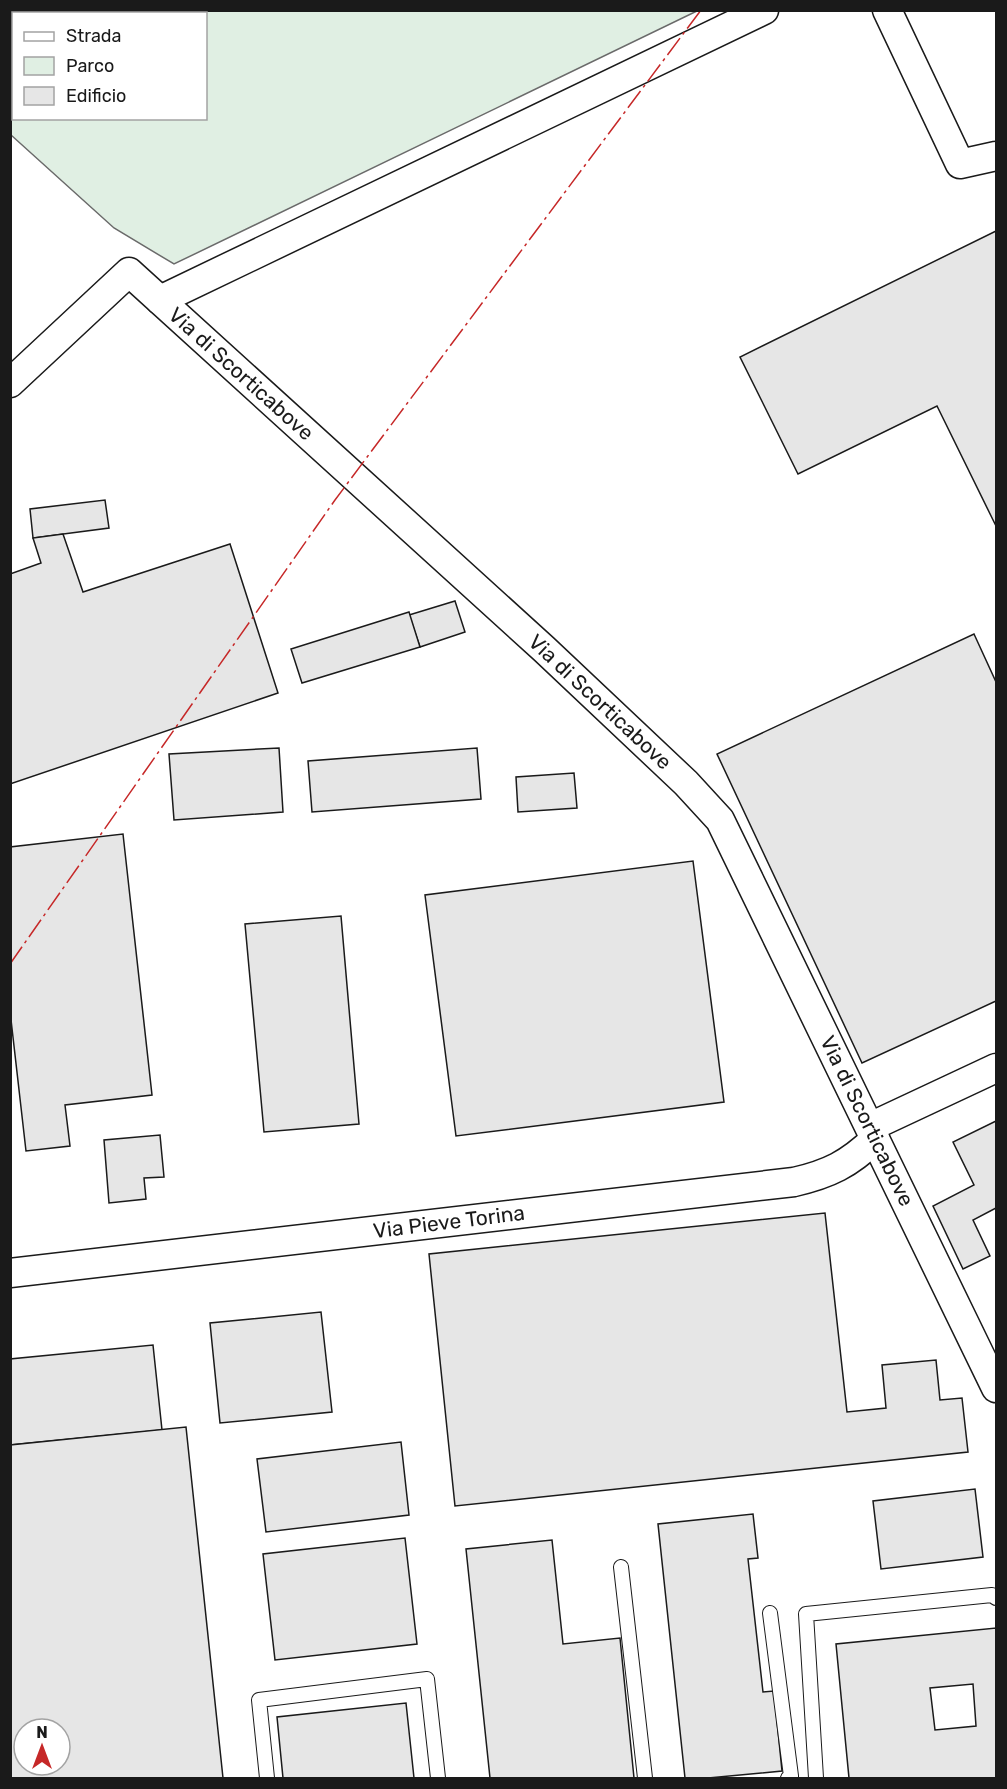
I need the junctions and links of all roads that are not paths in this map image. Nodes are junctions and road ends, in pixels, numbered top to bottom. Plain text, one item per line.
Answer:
1 (764, 10) edge
2 (887, 10) edge
3 (996, 156) edge
4 (160, 300) junction
5 (10, 383) edge
6 (996, 1068) edge
7 (872, 1134) junction
8 (10, 1273) edge
9 (996, 1388) edge
10 (621, 1567) dead end
11 (996, 1598) edge
12 (770, 1613) dead end
13 (267, 1779) edge
14 (438, 1779) edge
15 (645, 1779) edge
16 (788, 1779) edge
17 (816, 1779) edge

1 - 4 street
2 - 3 street
4 - 5 street, Via di Scorticabove
4 - 7 street, Via di Scorticabove
6 - 7 street, Via Pieve Torina
7 - 8 street, Via Pieve Torina
7 - 9 street, Via di Scorticabove
10 - 15 lane
11 - 17 lane
12 - 16 lane
13 - 14 lane

